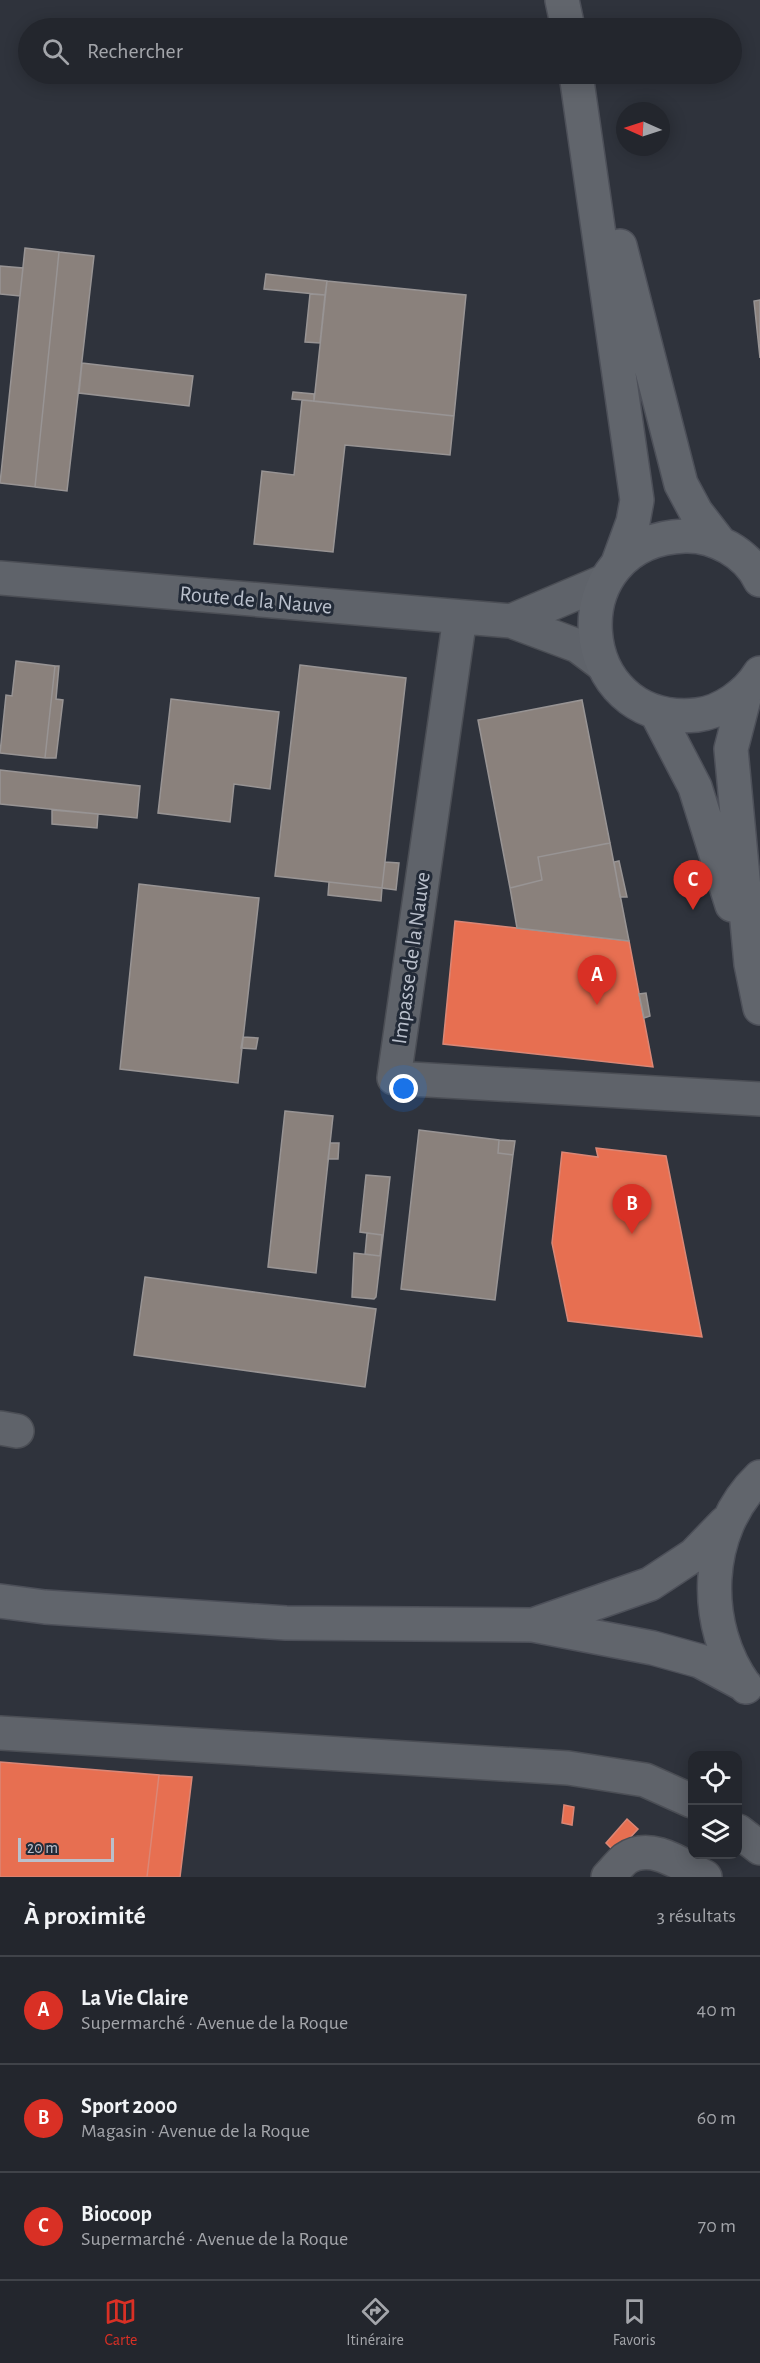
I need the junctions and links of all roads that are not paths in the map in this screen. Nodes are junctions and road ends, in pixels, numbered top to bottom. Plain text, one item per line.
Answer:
1 (562, 0) edge
2 (566, 18) edge
3 (577, 84) edge
4 (578, 84) edge
5 (720, 543) junction
6 (612, 572) junction
7 (759, 576) edge
8 (0, 578) edge
9 (460, 617) junction
10 (512, 621) junction
11 (602, 664) junction
12 (753, 682) edge
13 (656, 712) junction
14 (751, 964) junction
15 (760, 1008) edge
16 (760, 1100) edge
17 (760, 1478) edge
18 (731, 1517) junction
19 (0, 1601) edge
20 (533, 1625) junction
21 (752, 1693) edge
22 (0, 1733) edge
23 (688, 1799) edge
24 (742, 1834) edge
25 (760, 1848) edge
26 (609, 1877) edge
27 (705, 1877) edge

1 - 2 main road
3 - 6 main road
4 - 5 main road
5 - 6 main road
5 - 7 main road
6 - 10 street, Route de la Nauve
6 - 11 main road
8 - 9 street, Route de la Nauve
9 - 10 street, Route de la Nauve
9 - 16 street, Impasse de la Nauve
10 - 11 street, Route de la Nauve
11 - 13 main road
12 - 13 main road
12 - 14 main road
13 - 14 main road
14 - 15 main road
17 - 18 main road
18 - 20 main road
18 - 21 main road
19 - 20 main road
20 - 21 main road
22 - 23 street
24 - 25 street
26 - 27 street

